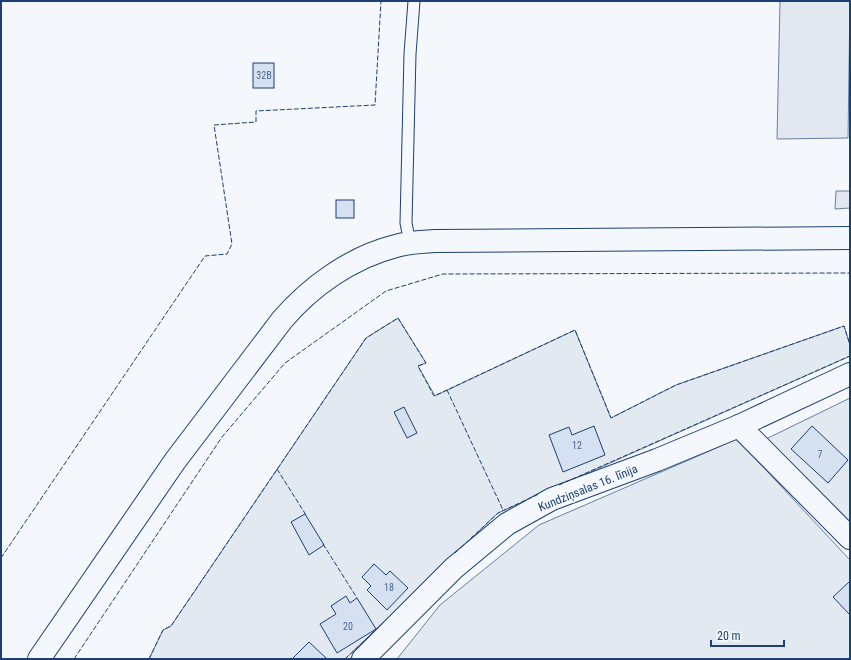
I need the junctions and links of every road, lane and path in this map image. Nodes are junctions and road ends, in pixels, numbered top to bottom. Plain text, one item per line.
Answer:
1 (414, 1) edge
2 (850, 238) edge
3 (410, 243) junction
4 (850, 374) edge
5 (739, 426) junction
6 (850, 538) edge
7 (39, 659) edge
8 (363, 659) edge

1 - 3 lane
2 - 3 street
3 - 7 street
4 - 5 street, Kundziņsalas 16. līnija
5 - 6 street
5 - 8 street, Kundziņsalas 16. līnija

